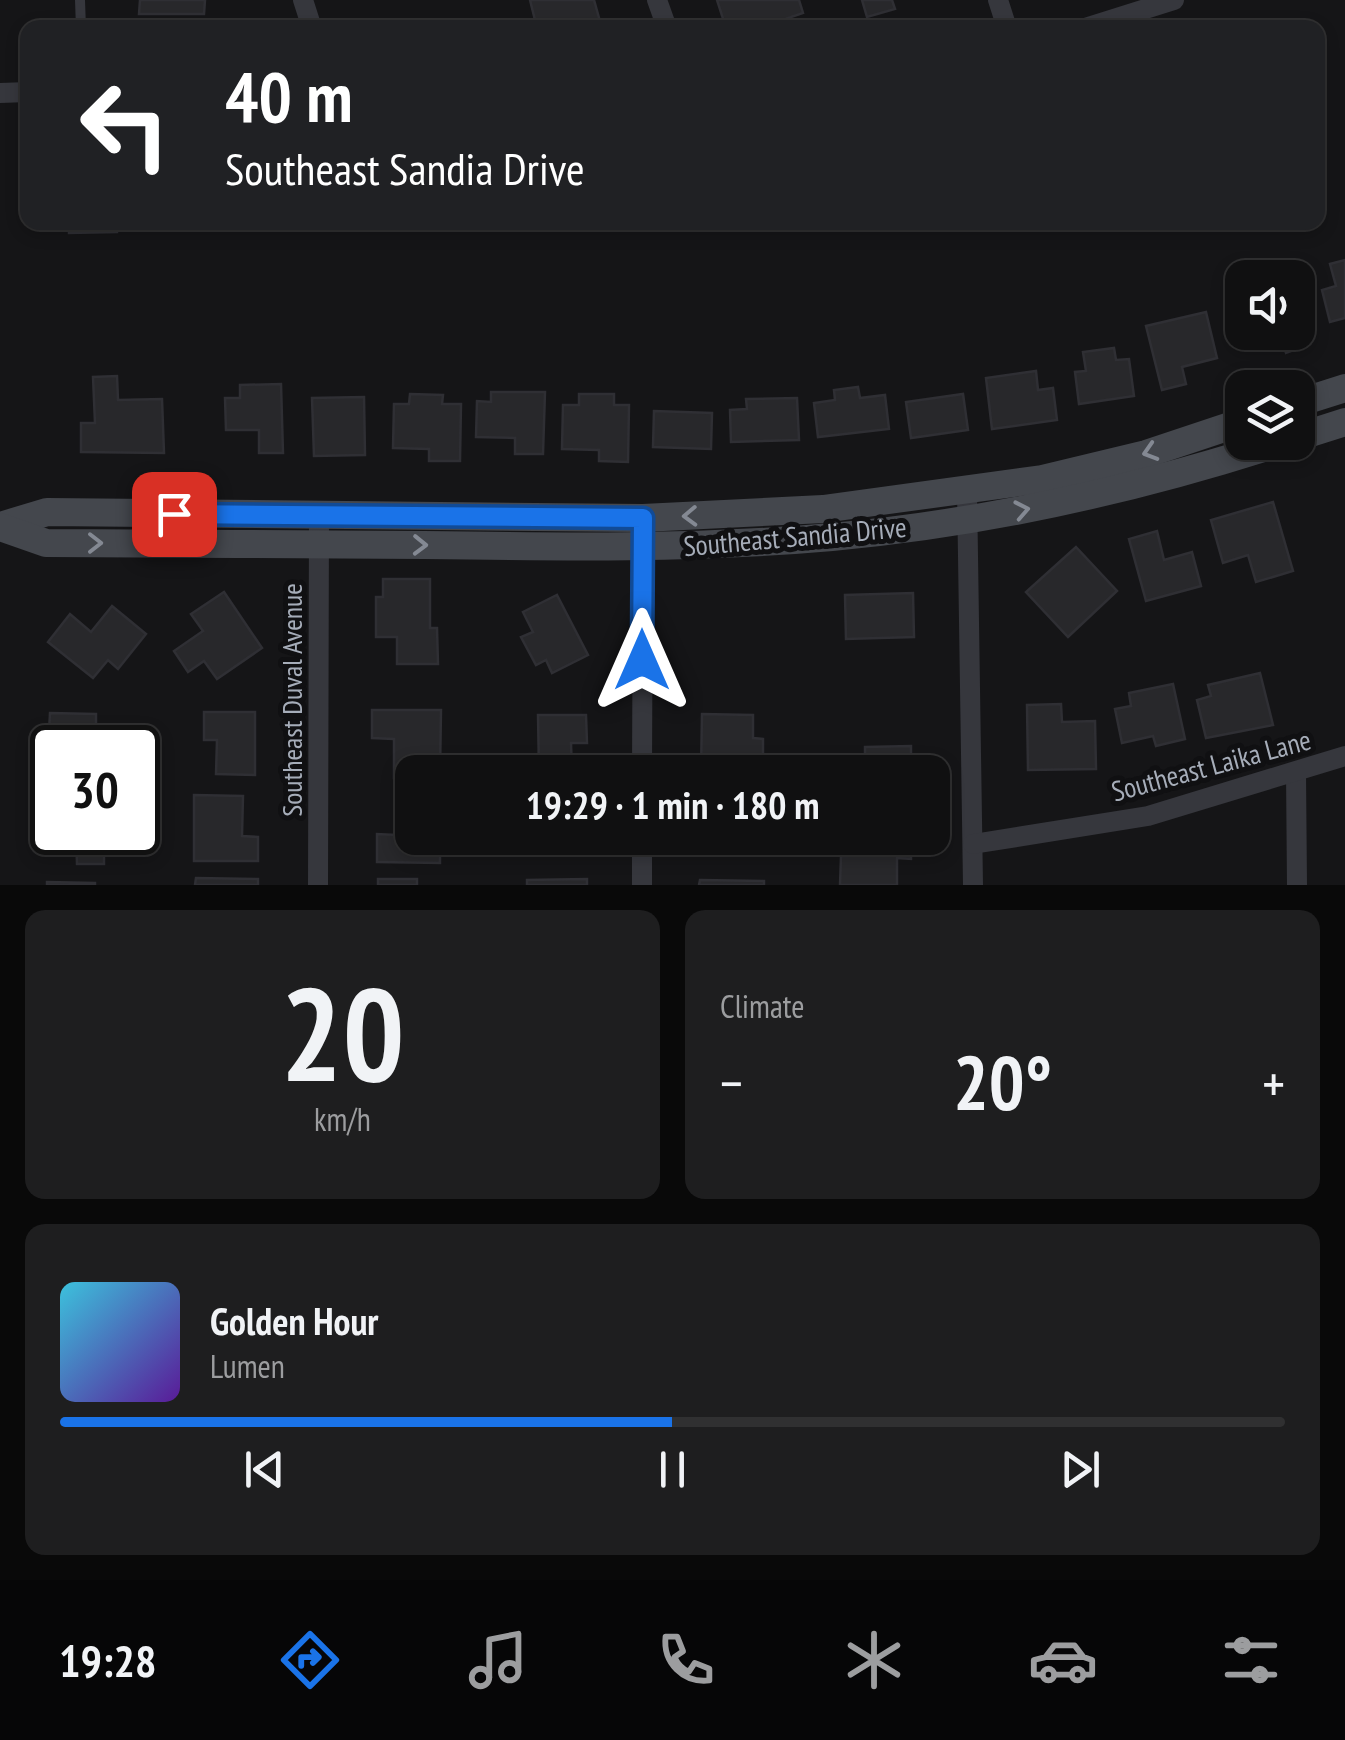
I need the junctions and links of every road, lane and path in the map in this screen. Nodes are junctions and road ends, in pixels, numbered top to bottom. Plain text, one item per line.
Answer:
1 (1174, 0) edge
2 (1110, 20) edge
3 (1345, 388) edge
4 (1315, 398) edge
5 (1345, 422) edge
6 (1225, 428) edge
7 (1315, 432) edge
8 (1225, 459) edge
9 (968, 490) junction
10 (320, 514) junction
11 (643, 518) junction
12 (970, 520) junction
13 (0, 527) edge
14 (319, 544) junction
15 (643, 548) junction
16 (642, 755) edge
17 (1345, 756) edge
18 (1296, 772) junction
19 (973, 844) junction
20 (642, 855) edge
21 (318, 885) edge
22 (642, 885) edge
23 (973, 885) edge
24 (1296, 885) edge

1 - 2 street
3 - 4 street
5 - 7 street
6 -> 9 street, Southeast Sandia Drive
12 -> 8 street, Southeast Sandia Drive
9 -> 11 street, Southeast Sandia Drive
9 - 12 street
10 - 11 street, Southeast Sandia Drive
10 - 13 street, Southeast Sandia Drive
10 - 14 street, Southeast Duval Avenue
11 - 15 street
12 - 15 street, Southeast Sandia Drive
12 - 19 street
13 -> 14 street, Southeast Sandia Drive
14 -> 15 street, Southeast Sandia Drive
14 - 21 street, Southeast Duval Avenue
15 - 16 street
17 - 18 street, Southeast Laika Lane
18 - 19 street, Southeast Laika Lane
18 - 24 street
19 - 23 street
20 - 22 street

